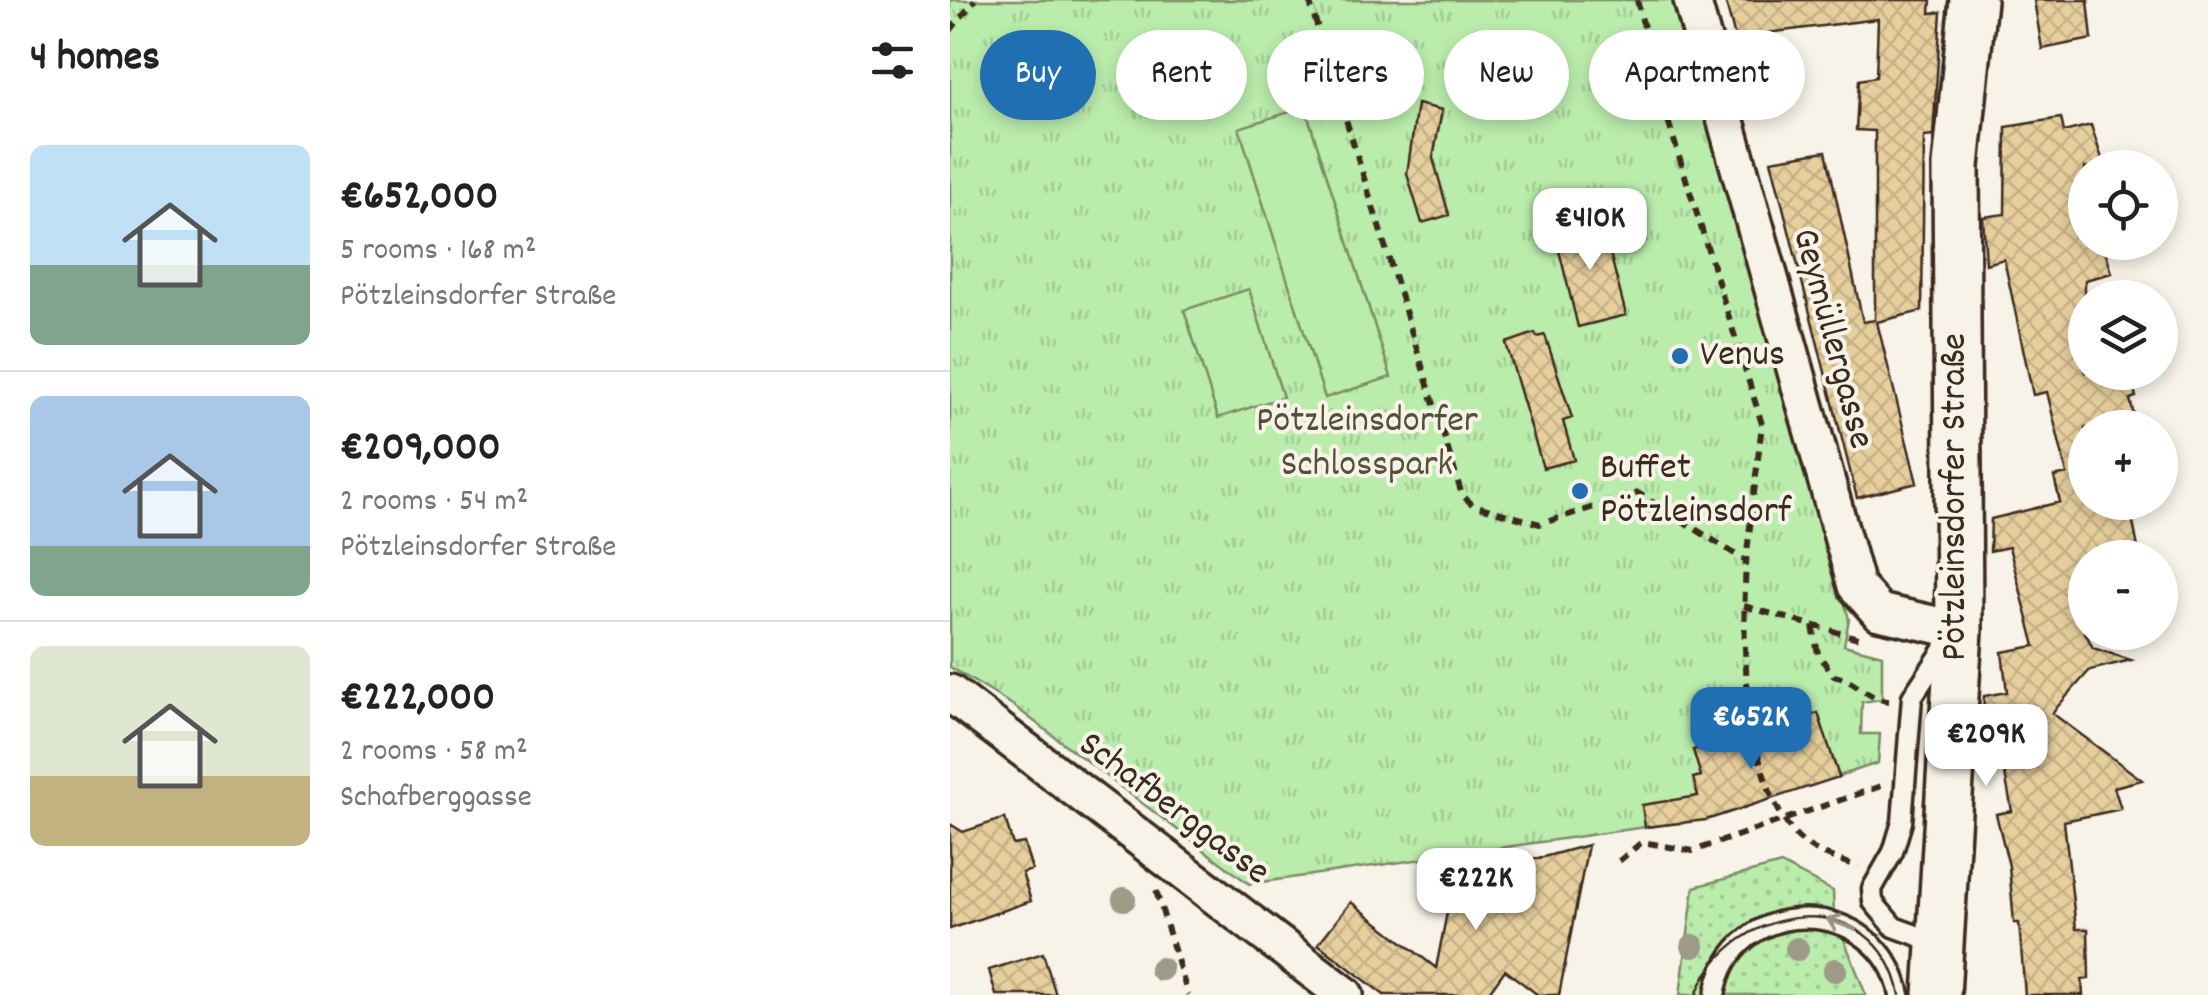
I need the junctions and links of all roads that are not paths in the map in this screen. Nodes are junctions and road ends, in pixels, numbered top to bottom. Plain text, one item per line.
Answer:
1 (1692, 0) edge
2 (1973, 0) edge
3 (1959, 630) junction
4 (950, 693) edge
5 (1939, 943) junction
6 (1345, 995) edge
7 (1715, 995) edge
8 (1900, 995) edge
9 (1937, 995) edge

1 - 3 street, Geymüllergasse
2 - 3 street, Pötzleinsdorfer Straße
3 - 5 street, Pötzleinsdorfer Straße
3 - 5 lane
4 - 6 street, Schafberggasse
5 - 9 street, Pötzleinsdorfer Straße
8 -> 7 lane

